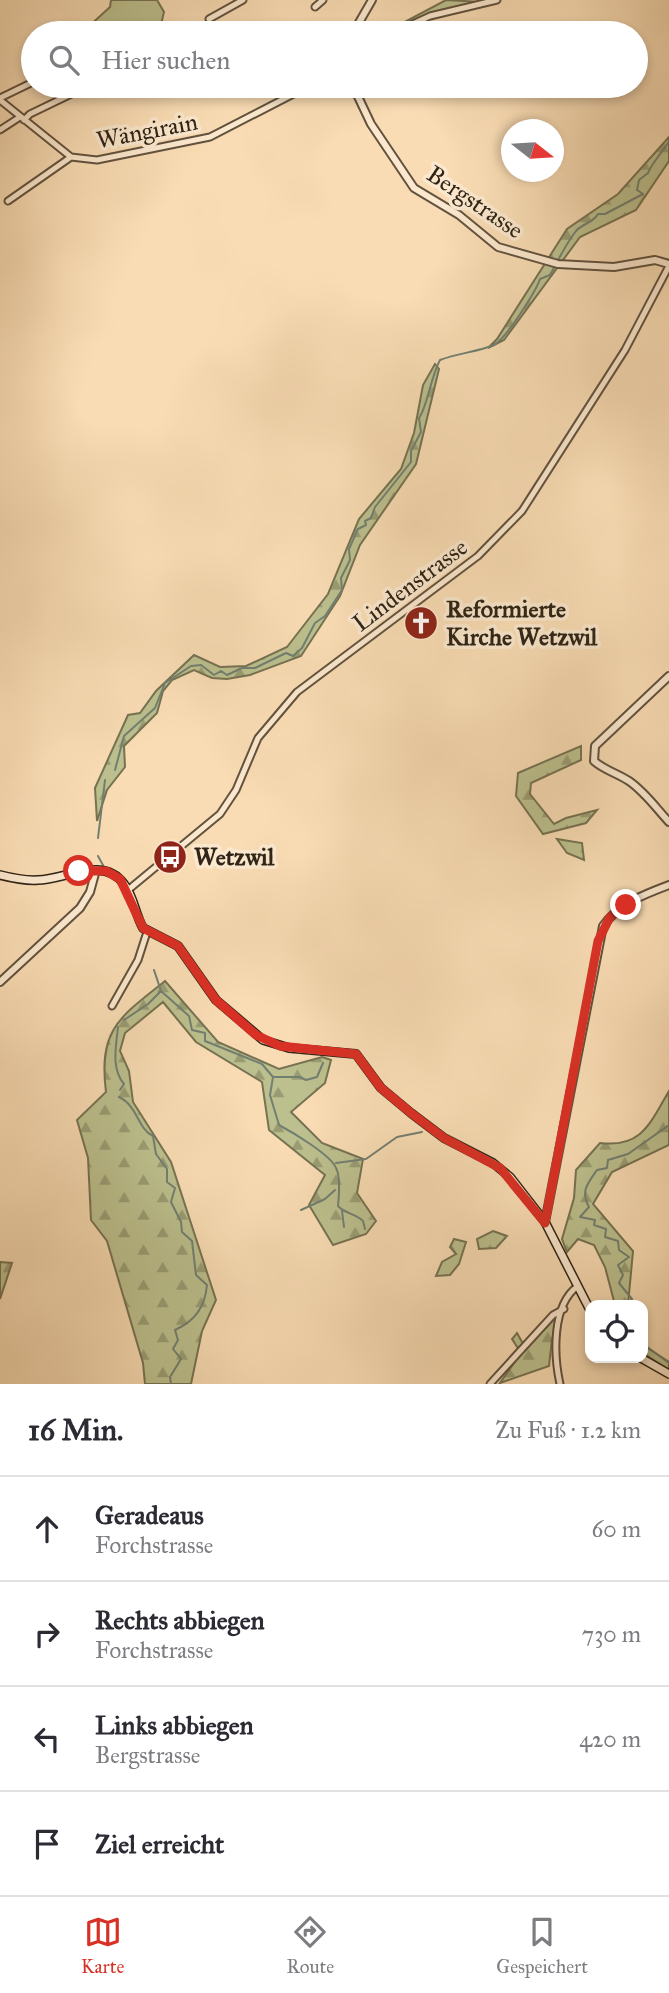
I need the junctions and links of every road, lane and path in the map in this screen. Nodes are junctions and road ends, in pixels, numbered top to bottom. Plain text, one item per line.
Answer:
1 (243, 0) edge
2 (323, 0) edge
3 (372, 0) edge
4 (497, 0) edge
5 (315, 7) dead end
6 (209, 19) dead end
7 (360, 21) edge
8 (419, 21) edge
9 (21, 88) edge
10 (63, 98) edge
11 (286, 98) edge
12 (359, 98) edge
13 (0, 99) edge
14 (22, 119) junction
15 (0, 130) edge
16 (71, 157) junction
17 (8, 201) dead end
18 (669, 265) edge
19 (669, 676) edge
20 (669, 822) edge
21 (96, 870) junction
22 (0, 875) edge
23 (669, 885) edge
24 (128, 890) junction
25 (147, 932) junction
26 (0, 982) edge
27 (112, 1006) dead end
28 (545, 1223) junction
29 (576, 1288) junction
30 (585, 1302) edge
31 (564, 1308) junction
32 (648, 1362) edge
33 (669, 1374) edge
34 (490, 1384) edge
35 (560, 1384) edge

1 - 6 street
2 - 5 street
3 - 7 street
4 - 8 street
9 - 13 street, Wängirain
10 - 14 street
11 - 16 street, Wängirain
12 - 18 street, Bergstrasse
13 - 14 street, Wängirain
14 - 15 street
14 - 16 street, Wängirain
16 - 17 street
18 - 24 street, Lindenstrasse
19 - 20 street
21 - 22 main road
21 - 24 main road
21 - 26 street
23 - 28 street
24 - 25 main road
25 - 27 street
25 - 28 main road
28 - 29 main road
29 - 30 main road
29 - 31 street
31 - 34 street
31 - 35 street
32 - 33 main road

